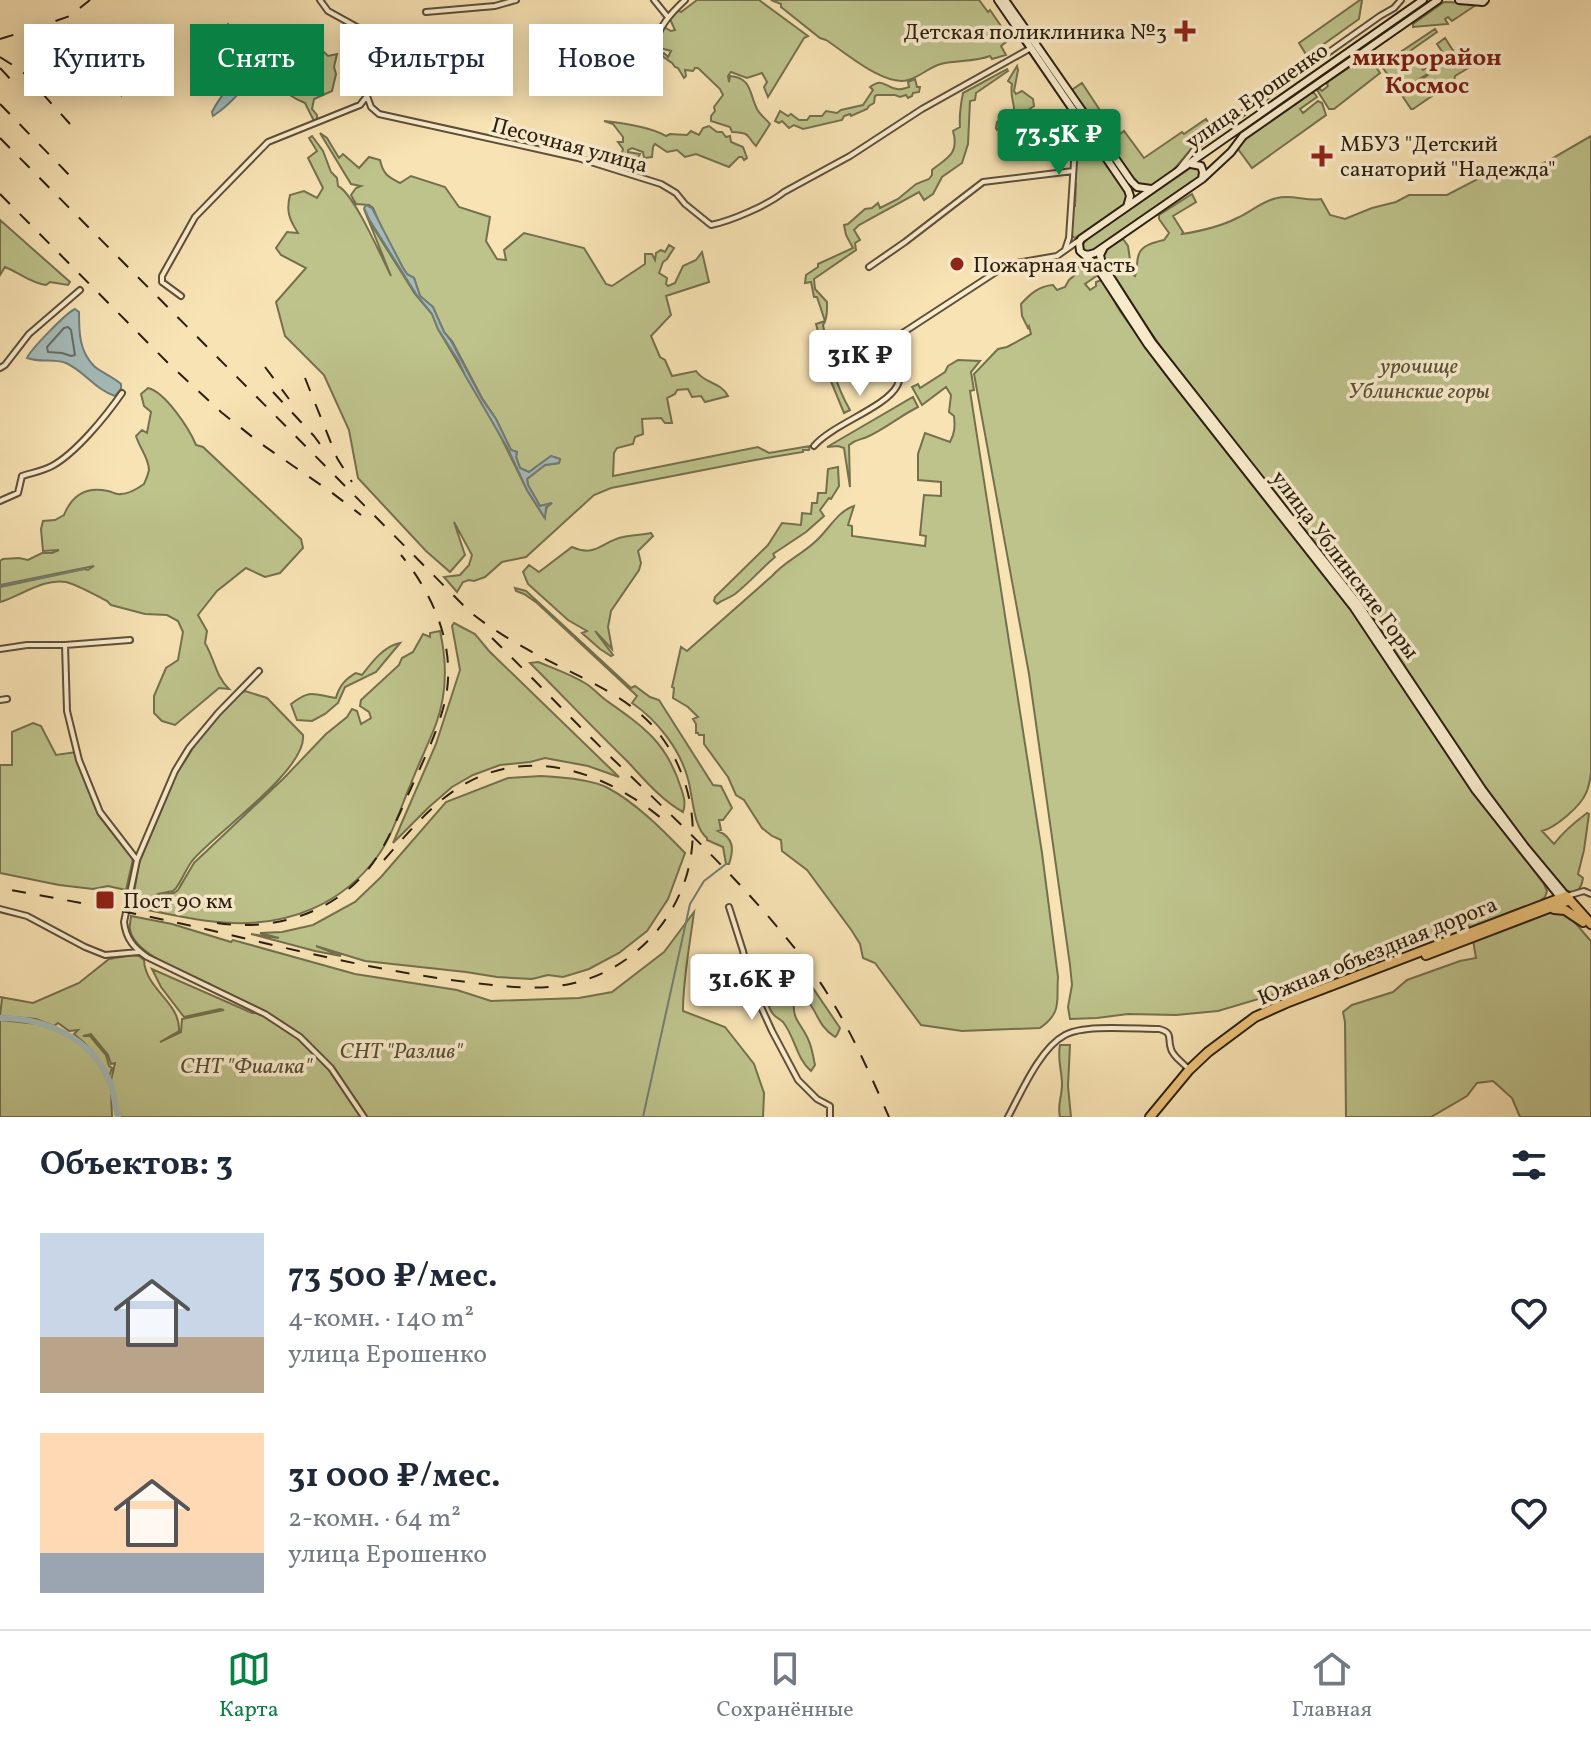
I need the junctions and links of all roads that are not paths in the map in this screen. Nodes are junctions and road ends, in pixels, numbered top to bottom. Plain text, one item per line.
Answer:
1 (320, 0) edge
2 (654, 0) edge
3 (685, 0) edge
4 (998, 0) edge
5 (1005, 0) edge
6 (1401, 0) edge
7 (1423, 0) edge
8 (1438, 0) edge
9 (1459, 0) edge
10 (515, 1) edge
11 (1484, 1) edge
12 (426, 12) dead end
13 (668, 17) junction
14 (350, 24) edge
15 (663, 26) edge
16 (1022, 30) junction
17 (1034, 46) junction
18 (367, 96) joint
19 (1077, 114) junction
20 (1189, 165) junction
21 (1073, 171) junction
22 (1175, 174) junction
23 (1202, 179) junction
24 (1155, 188) junction
25 (1127, 207) junction
26 (1069, 238) junction
27 (1081, 239) junction
28 (1074, 244) junction
29 (1104, 247) junction
30 (1064, 251) junction
31 (1082, 252) junction
32 (869, 267) dead end
33 (80, 290) dead end
34 (181, 296) dead end
35 (0, 368) edge
36 (122, 393) dead end
37 (814, 446) dead end
38 (0, 501) edge
39 (130, 640) dead end
40 (65, 645) junction
41 (0, 649) edge
42 (259, 671) dead end
43 (7, 699) dead end
44 (0, 700) edge
45 (137, 860) junction
46 (1544, 875) junction
47 (1591, 894) edge
48 (1567, 898) junction
49 (729, 907) dead end
50 (1539, 908) junction
51 (0, 909) edge
52 (1587, 923) edge
53 (1591, 932) edge
54 (140, 952) junction
55 (1190, 1072) junction
56 (364, 1117) edge
57 (830, 1117) edge
58 (1008, 1117) edge
59 (1150, 1117) edge
60 (1156, 1117) edge

1 - 14 street
2 - 13 street
3 - 13 street
4 - 16 main road
5 - 16 main road
6 - 22 street, улица Ерошенко
7 - 20 main road, улица Ерошенко
8 - 23 main road, улица Ерошенко
9 - 11 main road
10 - 12 street
13 - 15 street
16 - 17 main road
17 - 18 street, Песочная улица
17 - 19 main road
17 - 24 main road
18 - 34 street
19 - 21 street
19 - 25 main road
20 - 22 main road, улица Ерошенко
20 - 23 main road, улица Ерошенко
21 - 26 street
21 - 32 street
22 - 24 main road, улица Ерошенко
23 - 29 main road, улица Ерошенко
24 - 25 main road, улица Ерошенко
25 - 27 main road, улица Ерошенко
26 - 27 street
26 - 28 street
26 - 30 street
27 - 28 street, улица Ерошенко
27 - 31 main road
28 - 30 street, улица Ерошенко
28 - 31 street
29 - 31 main road, улица Ерошенко
29 - 46 main road, улица Ублинские Горы
30 - 37 street, улица Ерошенко
31 - 46 main road, улица Ублинские Горы
33 - 35 street
36 - 38 street
39 - 40 street
40 - 41 street
40 - 45 street
42 - 45 street
43 - 44 street
45 - 54 street
46 - 48 main road, улица Ублинские Горы
46 - 50 main road
47 - 48 street
48 - 50 main road, Южная объездная дорога
48 - 52 main road, улица Ублинские Горы
49 - 57 street
50 - 52 main road
50 - 55 main road, Южная объездная дорога
51 - 54 street
52 - 53 main road, улица Ублинские Горы
54 - 56 street
55 - 58 street
55 - 59 main road, Южная объездная дорога
55 - 60 main road, Южная объездная дорога

